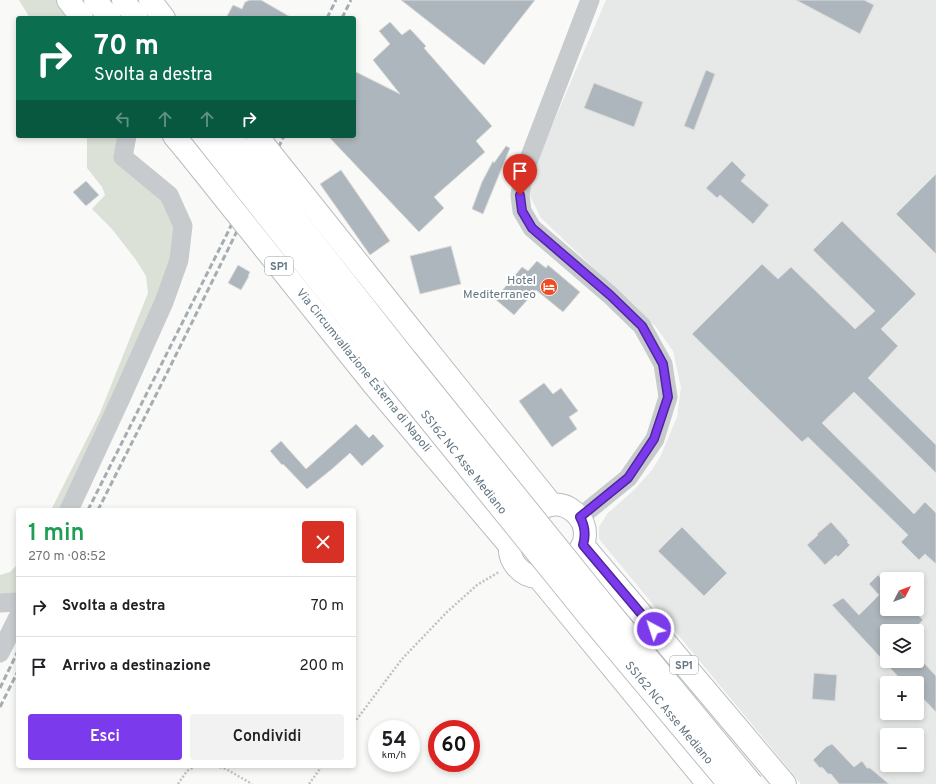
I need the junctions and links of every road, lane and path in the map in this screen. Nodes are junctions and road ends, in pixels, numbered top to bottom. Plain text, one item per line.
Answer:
1 (68, 0) edge
2 (95, 0) edge
3 (123, 0) edge
4 (150, 0) edge
5 (590, 0) edge
6 (80, 16) edge
7 (108, 16) edge
8 (135, 16) edge
9 (162, 16) edge
10 (127, 138) edge
11 (206, 138) edge
12 (232, 138) edge
13 (259, 138) edge
14 (179, 143) edge
15 (70, 508) edge
16 (580, 517) junction
17 (501, 571) dead end
18 (16, 602) edge
19 (0, 603) edge
20 (16, 621) edge
21 (0, 653) edge
22 (356, 720) edge
23 (192, 768) edge
24 (223, 768) edge
25 (321, 768) edge
26 (178, 784) edge
27 (252, 784) edge
28 (309, 784) edge
29 (708, 784) edge
30 (729, 784) edge
31 (752, 784) edge
32 (785, 784) edge

1 - 6 main road
2 - 7 main road
3 - 8 main road
4 - 9 main road
5 - 16 street
10 - 15 street
11 - 30 main road, SS162 NC Asse Mediano, bridge
12 - 31 main road, SS162 NC Asse Mediano, bridge
13 - 16 main road, bridge
14 - 29 main road, Via Circumvallazione Esterna di Napoli / SP1, bridge
16 - 32 main road, SP1
17 - 22 path
18 - 19 street
20 - 21 street
23 - 26 path
24 - 27 path
25 - 28 path

